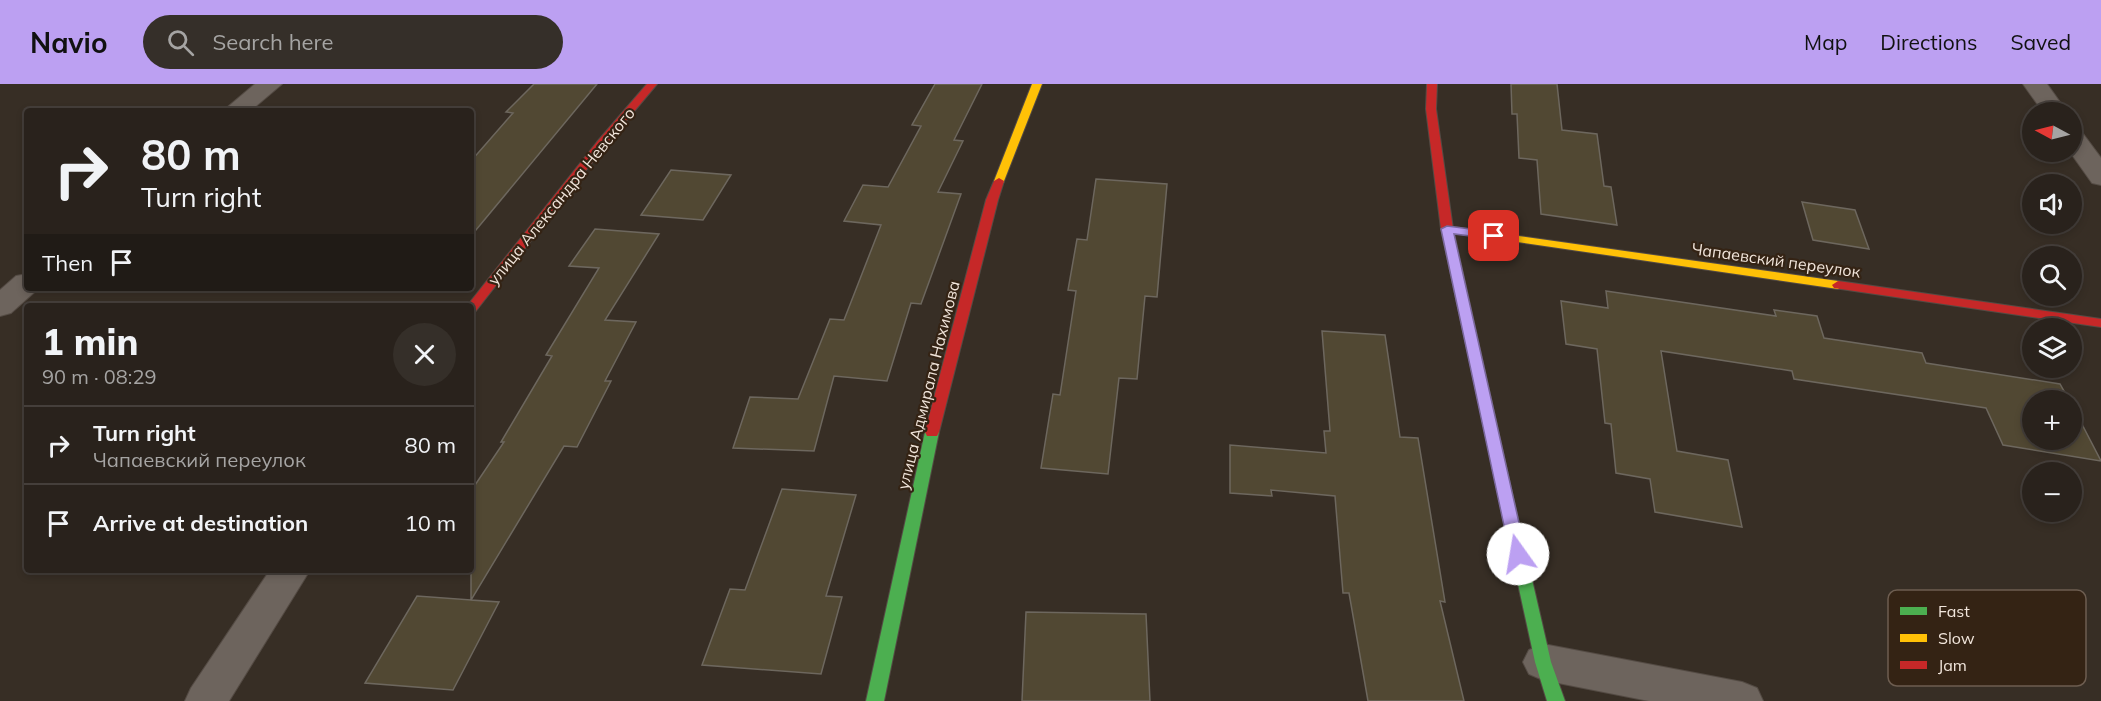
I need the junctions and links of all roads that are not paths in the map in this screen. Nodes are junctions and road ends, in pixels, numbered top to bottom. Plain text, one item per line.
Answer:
1 (270, 84) edge
2 (652, 84) edge
3 (1037, 84) edge
4 (1432, 84) edge
5 (2035, 84) edge
6 (2048, 102) edge
7 (239, 108) edge
8 (2082, 150) edge
9 (2101, 177) edge
10 (1447, 229) junction
11 (24, 286) edge
12 (474, 305) edge
13 (0, 306) edge
14 (2101, 323) edge
15 (289, 573) edge
16 (1543, 662) junction
17 (206, 701) edge
18 (875, 701) edge
19 (1556, 701) edge
20 (1742, 701) edge

1 - 7 street
2 - 12 street, улица Александра Невского
3 - 18 street, улица Адмирала Нахимова
4 - 10 street
5 - 6 street
8 - 9 street
10 - 14 street, Чапаевский переулок
10 - 16 street
11 - 13 street
15 - 17 street
16 - 19 street
16 - 20 street

